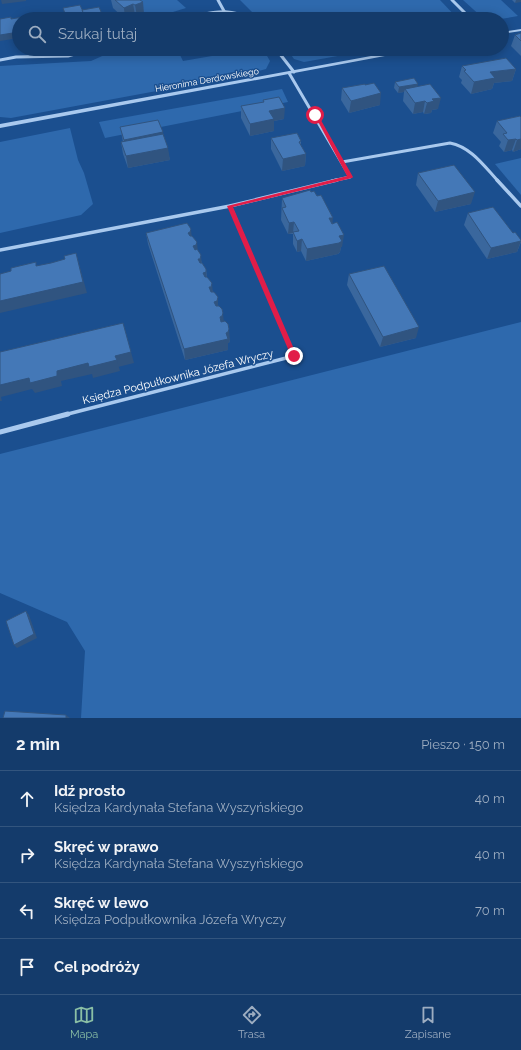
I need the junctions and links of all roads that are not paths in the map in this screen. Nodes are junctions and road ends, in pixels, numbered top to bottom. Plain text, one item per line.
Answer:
1 (218, 0) edge
2 (452, 0) edge
3 (224, 10) junction
4 (213, 12) edge
5 (231, 12) edge
6 (464, 12) edge
7 (521, 30) edge
8 (509, 32) edge
9 (68, 56) edge
10 (281, 56) edge
11 (379, 56) edge
12 (0, 60) edge
13 (291, 72) junction
14 (0, 126) edge
15 (342, 162) junction
16 (230, 206) junction
17 (521, 206) edge
18 (0, 250) edge
19 (0, 432) edge

1 - 3 street
2 - 6 street
3 - 4 street
3 - 5 street
7 - 8 street
9 - 12 street
10 - 13 street
11 - 13 street, Hieronima Derdowskiego
13 - 14 street, Hieronima Derdowskiego
13 - 15 street
15 - 16 street
15 - 17 street
16 - 18 street
16 - 19 street, Księdza Podpułkownika Józefa Wryczy

